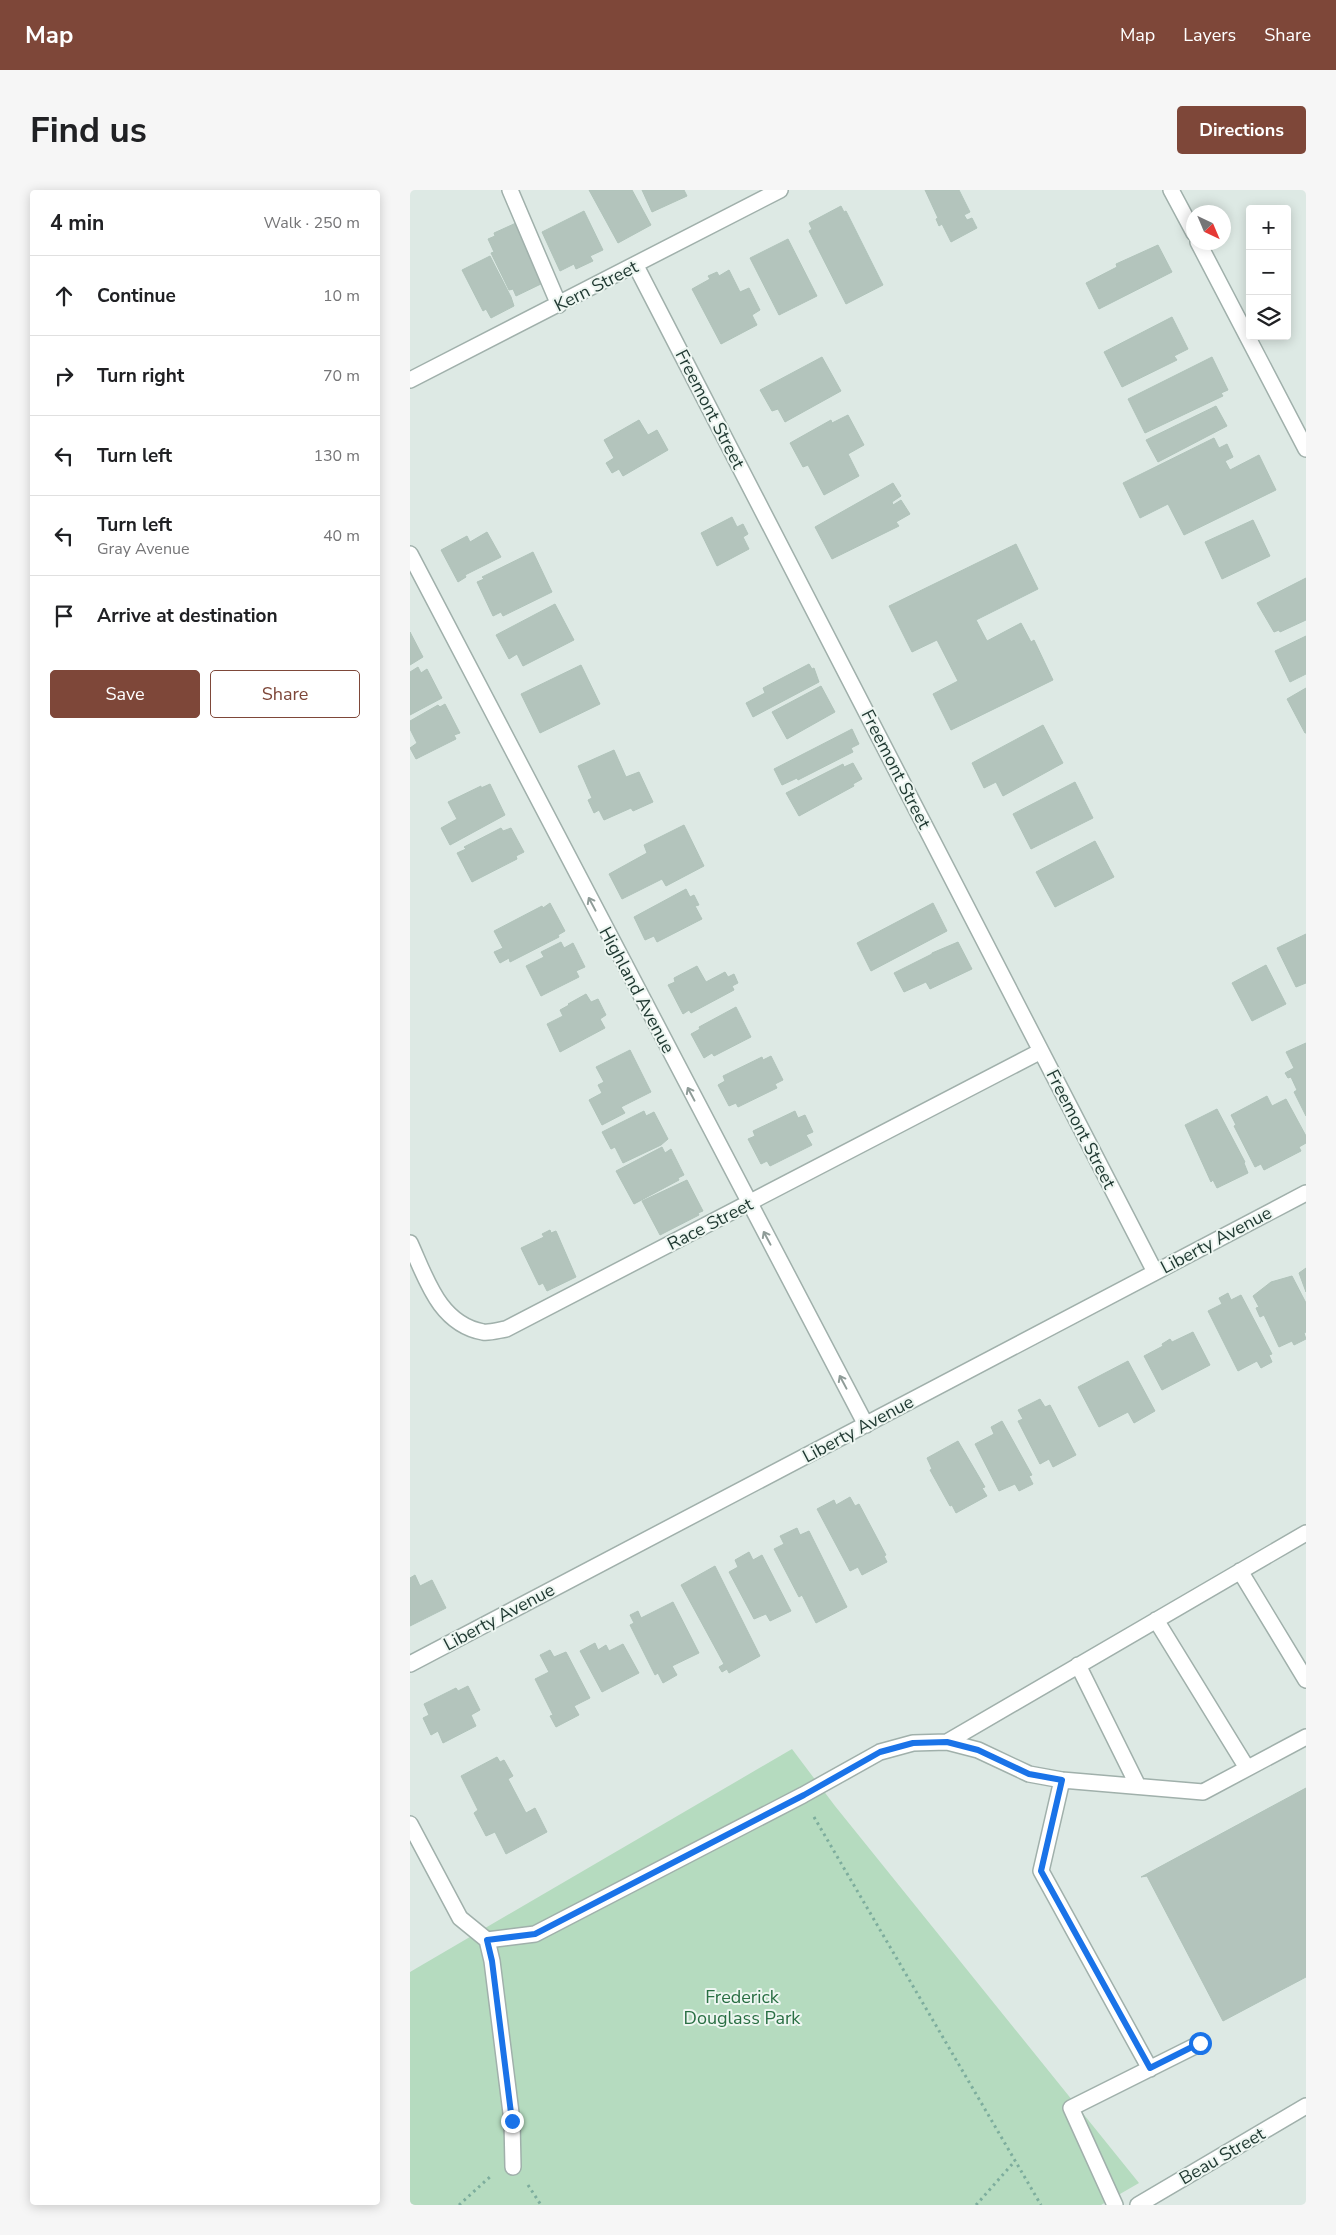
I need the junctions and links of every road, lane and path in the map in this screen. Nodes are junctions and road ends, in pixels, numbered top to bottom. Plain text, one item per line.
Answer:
1 (510, 190) edge
2 (780, 190) edge
3 (1171, 190) edge
4 (1186, 219) edge
5 (1202, 250) edge
6 (636, 266) junction
7 (559, 305) junction
8 (410, 380) edge
9 (1306, 449) edge
10 (410, 554) edge
11 (1041, 1051) junction
12 (1306, 1193) edge
13 (748, 1204) junction
14 (410, 1243) edge
15 (1155, 1272) junction
16 (866, 1425) junction
17 (1306, 1533) edge
18 (1240, 1572) junction
19 (1156, 1620) junction
20 (410, 1664) edge
21 (1078, 1665) junction
22 (1306, 1680) edge
23 (1306, 1737) edge
24 (947, 1742) junction
25 (1247, 1768) junction
26 (1062, 1780) junction
27 (1138, 1786) junction
28 (804, 1795) junction
29 (410, 1824) edge
30 (487, 1940) junction
31 (1200, 2043) dead end
32 (1150, 2068) junction
33 (1306, 2106) edge
34 (1016, 2160) junction
35 (514, 2167) joint
36 (459, 2205) edge
37 (976, 2205) edge
38 (1041, 2205) edge
39 (1115, 2205) edge
40 (1138, 2205) edge

1 - 7 street
2 - 6 street, Kern Street
3 - 4 street
5 - 9 street
6 - 7 street, Kern Street
6 - 11 street, Freemont Street
7 - 8 street, Kern Street
13 -> 10 street, Highland Avenue
11 - 13 street, Race Street
11 - 15 street, Freemont Street
12 - 15 street, Liberty Avenue
13 - 14 street, Race Street
16 -> 13 street, Highland Avenue
15 - 16 street, Liberty Avenue
16 - 20 street, Liberty Avenue
17 - 18 street
18 - 19 street
18 - 22 street
19 - 21 street
19 - 25 street
21 - 24 street
21 - 27 street
23 - 25 street
24 - 26 street
24 - 28 street
25 - 27 street
26 - 27 street
26 - 32 street
28 - 30 street
28 - 34 path
29 - 30 street
30 - 35 street
31 - 32 street
32 - 39 street
33 - 40 street, Beau Street
34 - 37 path
34 - 38 path
35 - 36 path

